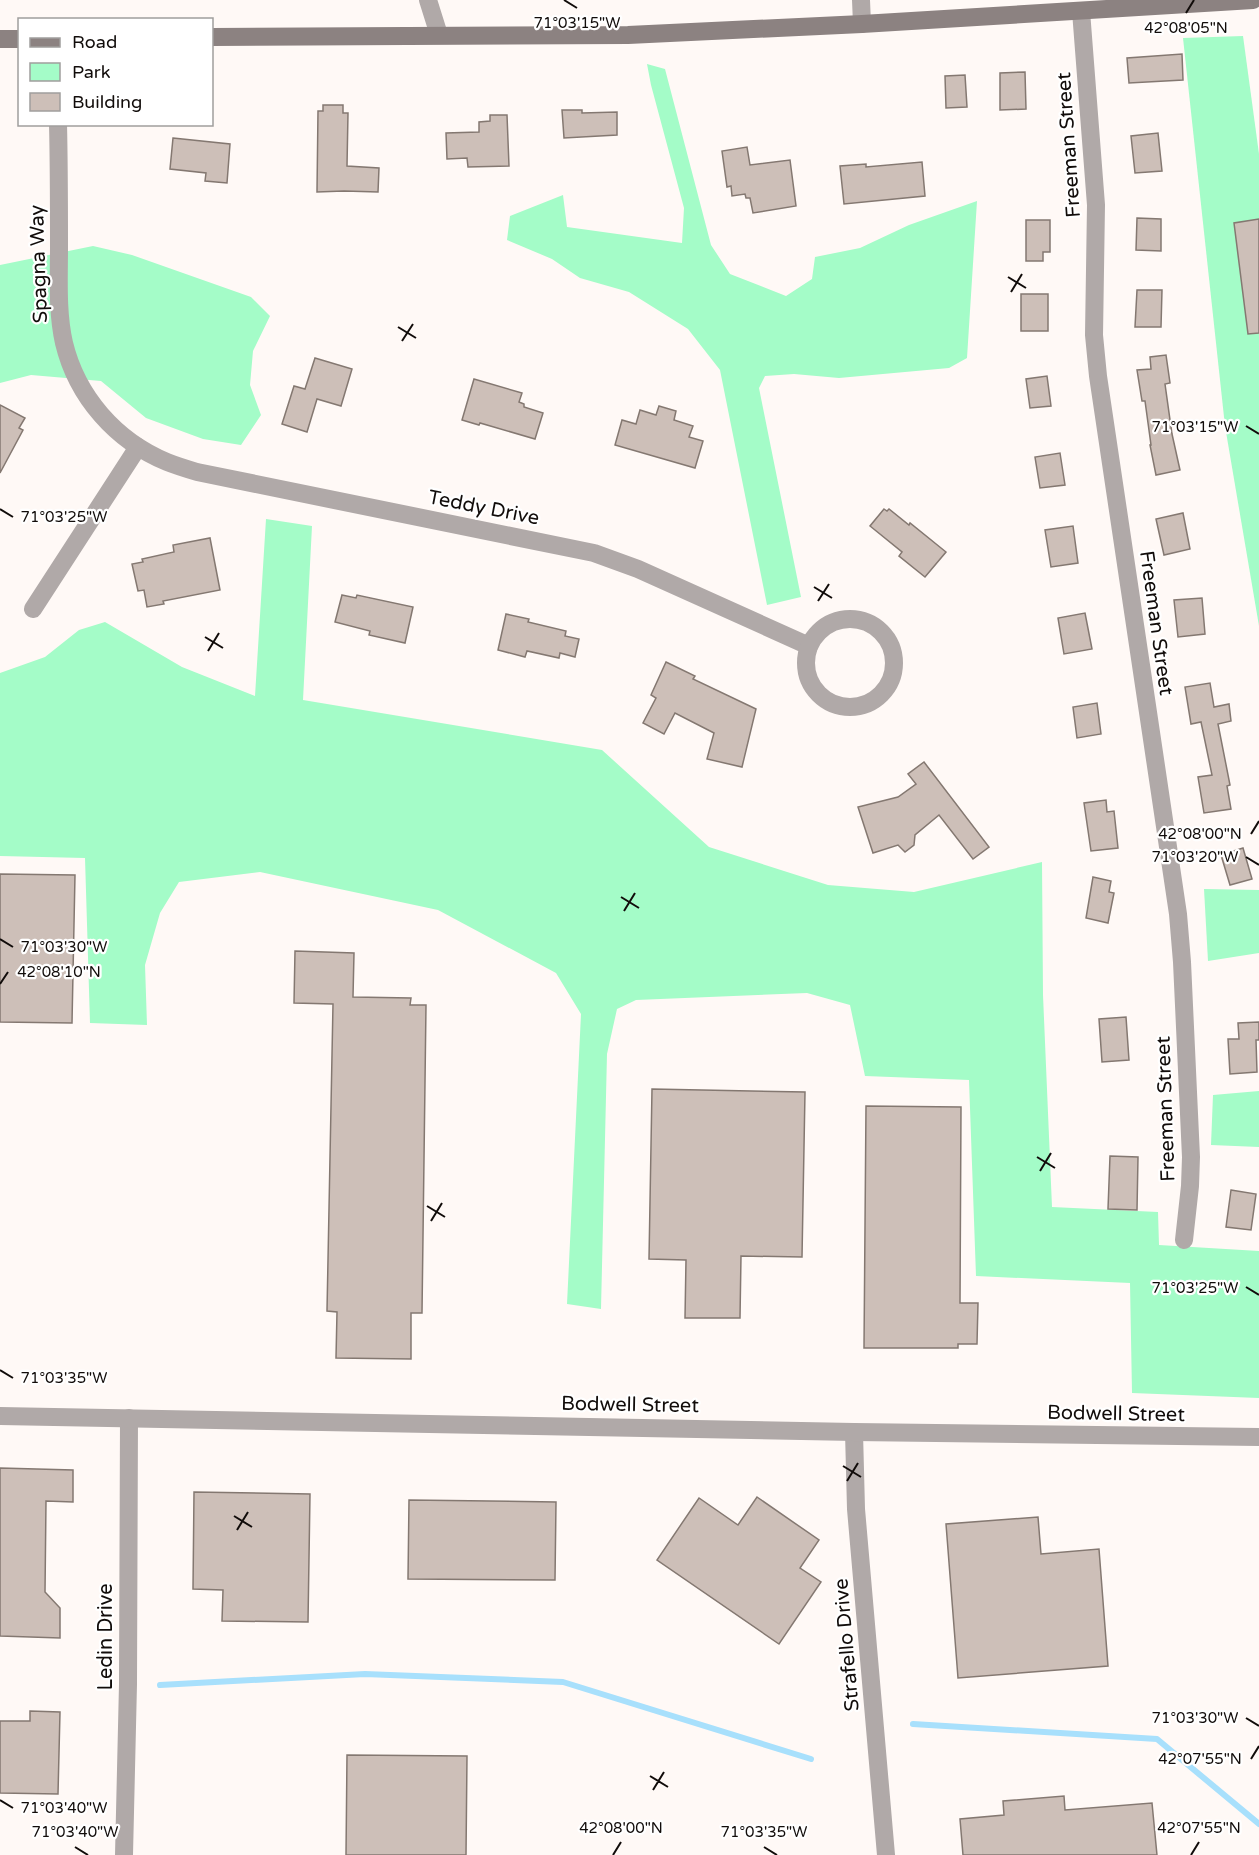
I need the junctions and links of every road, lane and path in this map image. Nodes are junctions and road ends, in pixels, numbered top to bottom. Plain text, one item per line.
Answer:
1 (428, 0) edge
2 (861, 0) edge
3 (1253, 0) edge
4 (1081, 11) junction
5 (862, 24) junction
6 (439, 35) junction
7 (213, 37) edge
8 (0, 39) edge
9 (18, 39) edge
10 (58, 126) edge
11 (138, 447) junction
12 (33, 609) dead end
13 (809, 646) junction
14 (1184, 1240) dead end
15 (0, 1416) edge
16 (129, 1418) junction
17 (854, 1432) junction
18 (1259, 1437) edge
19 (124, 1855) edge
20 (886, 1855) edge

1 - 6 street
2 - 5 street
3 - 4 main road
4 - 5 main road
4 - 14 street, Freeman Street
5 - 6 main road
6 - 7 main road
8 - 9 main road
10 - 11 street, Spagna Way
11 - 12 street
11 - 13 street, Teddy Drive
13 - 13 street
15 - 16 street, Bodwell Street
16 - 17 street, Bodwell Street
16 - 19 street, Ledin Drive
17 - 18 street, Bodwell Street
17 - 20 street, Strafello Drive

